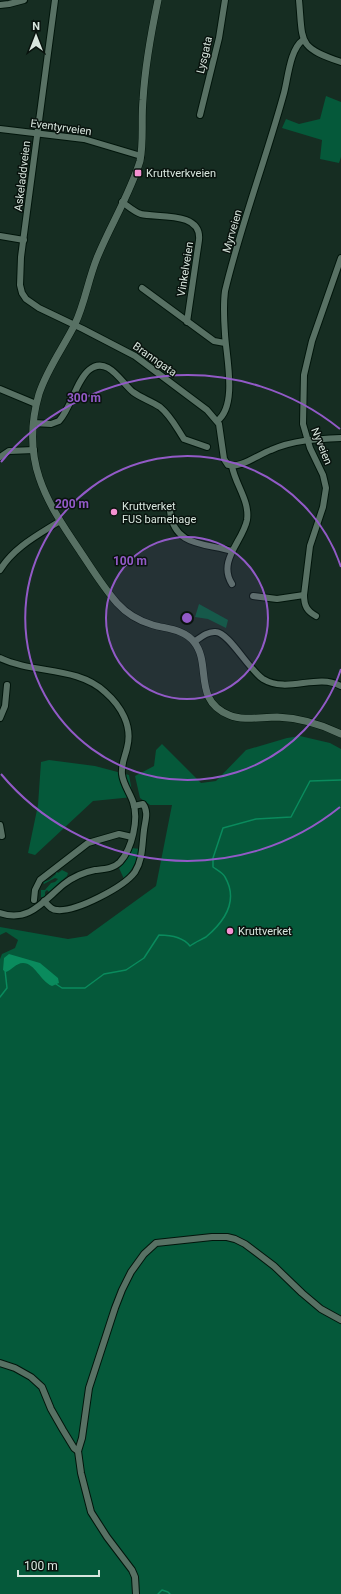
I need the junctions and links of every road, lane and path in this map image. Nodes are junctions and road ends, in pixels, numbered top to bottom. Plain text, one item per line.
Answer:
1 (24, 0) edge
2 (55, 0) edge
3 (158, 0) edge
4 (225, 0) edge
5 (299, 0) edge
6 (0, 5) edge
7 (303, 40) junction
8 (341, 62) edge
9 (200, 115) dead end
10 (0, 129) edge
11 (37, 133) junction
12 (141, 156) junction
13 (122, 202) junction
14 (0, 236) edge
15 (24, 240) junction
16 (341, 258) edge
17 (142, 288) dead end
18 (187, 322) junction
19 (74, 325) junction
20 (226, 343) junction
21 (0, 389) edge
22 (36, 404) junction
23 (217, 421) junction
24 (34, 423) junction
25 (341, 438) edge
26 (307, 440) junction
27 (207, 447) dead end
28 (34, 450) junction
29 (0, 457) edge
30 (232, 466) junction
31 (170, 511) dead end
32 (60, 521) junction
33 (232, 550) junction
34 (0, 570) edge
35 (232, 584) dead end
36 (304, 595) junction
37 (253, 596) dead end
38 (316, 616) dead end
39 (194, 642) junction
40 (0, 658) edge
41 (7, 685) dead end
42 (341, 686) edge
43 (0, 718) edge
44 (341, 734) edge
45 (134, 806) junction
46 (0, 825) edge
47 (2, 836) dead end
48 (132, 837) junction
49 (34, 900) dead end
50 (44, 901) junction
51 (0, 913) edge
52 (341, 1320) edge
53 (0, 1363) edge
54 (78, 1451) junction
55 (136, 1594) edge

1 - 6 street
2 - 11 street, Askeladdveien
3 - 12 street
4 - 9 street, Lysgata
5 - 7 street
7 - 8 street
7 - 20 street, Myrveien
10 - 11 street, Eventyrveien
11 - 12 street, Eventyrveien
11 - 15 street, Askeladdveien
12 - 13 street
13 - 18 street, Vinkelveien
13 - 19 street
14 - 15 street
15 - 19 street, Askeladdveien
16 - 26 street, Nyveien
17 - 18 street
18 - 20 street
19 - 22 street
19 - 23 street, Branngata
20 - 23 street, Myrveien
21 - 22 street
22 - 24 street
23 - 30 street
24 - 27 street
24 - 28 street
25 - 26 street
26 - 30 street
26 - 36 street, Nyveien
28 - 29 street
28 - 32 street
30 - 33 street
31 - 33 street
32 - 34 street
32 - 39 street
33 - 35 street
36 - 37 street
36 - 38 street, Nyveien
39 - 42 street
39 - 44 street
40 - 45 street
41 - 43 street
45 - 48 street
45 - 50 street
46 - 47 street
48 - 49 street
48 - 50 street
50 - 51 street
52 - 54 street
53 - 54 street
54 - 55 street

